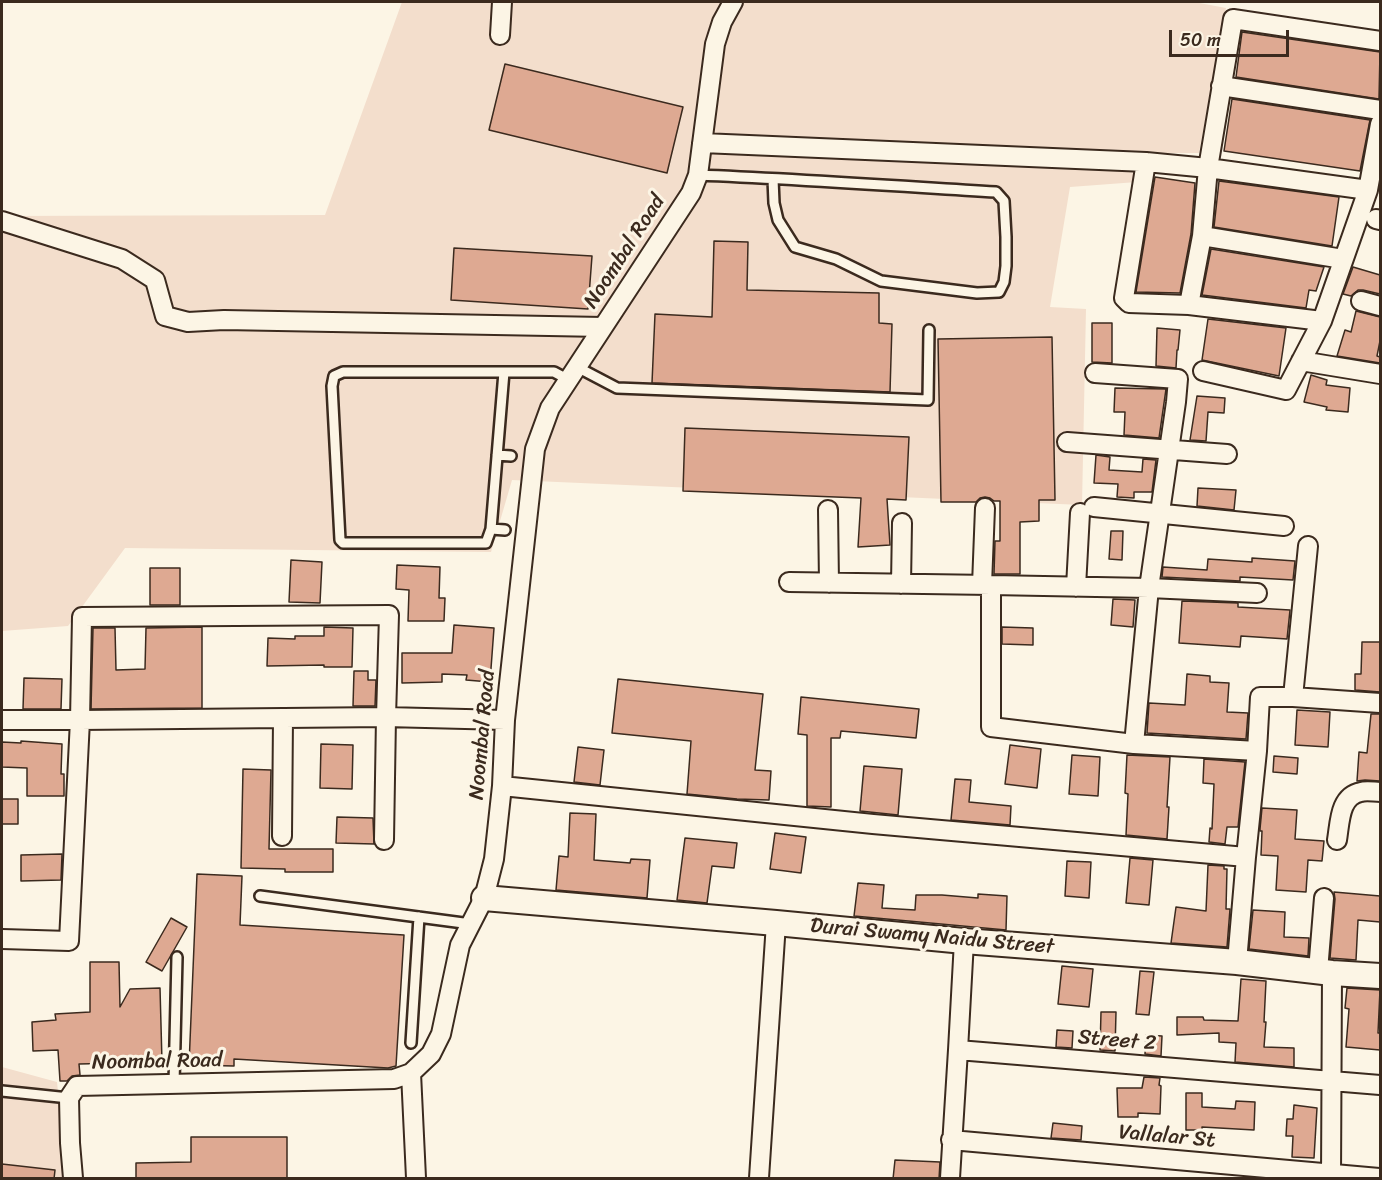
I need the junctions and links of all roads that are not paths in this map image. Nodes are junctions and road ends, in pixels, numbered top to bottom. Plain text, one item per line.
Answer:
1 (502, 2) edge
2 (733, 2) edge
3 (500, 35) dead end
4 (1380, 41) edge
5 (1221, 86) junction
6 (1380, 110) edge
7 (1380, 124) edge
8 (702, 143) junction
9 (1146, 162) junction
10 (1208, 168) junction
11 (698, 175) junction
12 (773, 179) junction
13 (1368, 190) junction
14 (2, 220) edge
15 (1202, 236) junction
16 (1343, 259) junction
17 (1360, 301) dead end
18 (1189, 305) junction
19 (1380, 306) edge
20 (1322, 321) junction
21 (603, 327) junction
22 (929, 330) dead end
23 (1301, 361) junction
24 (1203, 371) dead end
25 (504, 372) junction
26 (573, 373) junction
27 (1095, 373) dead end
28 (1380, 374) edge
29 (1067, 442) dead end
30 (1169, 450) junction
31 (1227, 454) dead end
32 (497, 455) junction
33 (511, 456) dead end
34 (985, 508) dead end
35 (828, 510) dead end
36 (1160, 513) junction
37 (902, 523) dead end
38 (1284, 526) dead end
39 (491, 529) junction
40 (505, 530) dead end
41 (1308, 546) dead end
42 (789, 582) dead end
43 (829, 583) junction
44 (901, 584) junction
45 (986, 585) junction
46 (1076, 587) junction
47 (1149, 588) junction
48 (1257, 593) dead end
49 (1293, 697) junction
50 (1380, 703) edge
51 (386, 717) junction
52 (283, 718) junction
53 (2, 720) edge
54 (80, 720) junction
55 (505, 720) junction
56 (1134, 744) junction
57 (1257, 751) junction
58 (502, 786) junction
59 (1380, 792) edge
60 (282, 836) dead end
61 (384, 840) dead end
62 (1337, 840) dead end
63 (1246, 857) junction
64 (260, 896) dead end
65 (484, 898) junction
66 (1324, 898) dead end
67 (419, 917) junction
68 (776, 923) junction
69 (471, 924) junction
70 (2, 939) edge
71 (964, 941) junction
72 (177, 957) dead end
73 (1237, 962) junction
74 (1325, 972) junction
75 (1380, 976) edge
76 (411, 1042) dead end
77 (958, 1050) junction
78 (411, 1073) junction
79 (1330, 1080) junction
80 (174, 1084) junction
81 (1380, 1085) edge
82 (2, 1091) edge
83 (69, 1098) junction
84 (951, 1140) junction
85 (1331, 1177) edge
86 (74, 1179) edge
87 (416, 1179) edge
88 (759, 1179) edge
89 (950, 1179) edge
90 (1379, 1179) edge

1 - 3 street
2 - 8 street, Noombal Road
4 - 5 street
5 - 6 street
5 - 10 street
7 - 13 street
8 - 9 street
8 - 11 street, Noombal Road
9 - 10 street
9 - 18 street
10 - 13 street
10 - 15 street
11 - 12 lane
11 - 21 street, Noombal Road
12 - 12 lane
13 - 16 street
14 - 21 street
15 - 16 street
15 - 18 street
16 - 20 street
17 - 19 street
18 - 20 street
20 - 23 street
21 - 26 street, Noombal Road
22 - 26 lane
23 - 24 street
23 - 28 street
25 - 26 lane
25 - 32 lane
25 - 39 lane
26 - 55 street, Noombal Road
27 - 30 street
29 - 30 street
30 - 31 street
30 - 36 street
32 - 33 lane
32 - 39 lane
34 - 45 street
35 - 43 street
36 - 38 street
36 - 46 street
36 - 47 street
37 - 44 street
39 - 40 lane
41 - 49 street
42 - 43 street
43 - 44 street
44 - 45 street
45 - 46 street
45 - 56 street
46 - 47 street
47 - 48 street
47 - 56 street
49 - 50 street
49 - 57 street
51 - 52 street
51 - 54 street
51 - 55 street
51 - 61 street
52 - 54 street
52 - 60 street
53 - 54 street
54 - 70 street
55 - 58 street, Noombal Road
56 - 57 street
57 - 63 street
58 - 63 street
58 - 65 street, Noombal Road
59 - 62 street
63 - 73 street
64 - 67 lane
65 - 68 street, Durai Swamy Naidu Street
65 - 69 street, Noombal Road
66 - 74 street
67 - 69 lane
67 - 76 lane
68 - 71 street, Durai Swamy Naidu Street
68 - 88 street
69 - 78 street, Noombal Road
71 - 73 street, Durai Swamy Naidu Street
71 - 77 street
72 - 80 lane
73 - 74 street, Durai Swamy Naidu Street
74 - 75 street, Durai Swamy Naidu Street
74 - 79 street
77 - 79 street, Street 2
77 - 84 street
78 - 80 street, Noombal Road
78 - 87 street
79 - 81 street, Street 2
79 - 85 street
80 - 83 street, Noombal Road
82 - 83 lane
83 - 86 street
84 - 85 street, Vallalar St
84 - 89 street
85 - 90 street, Vallalar St

